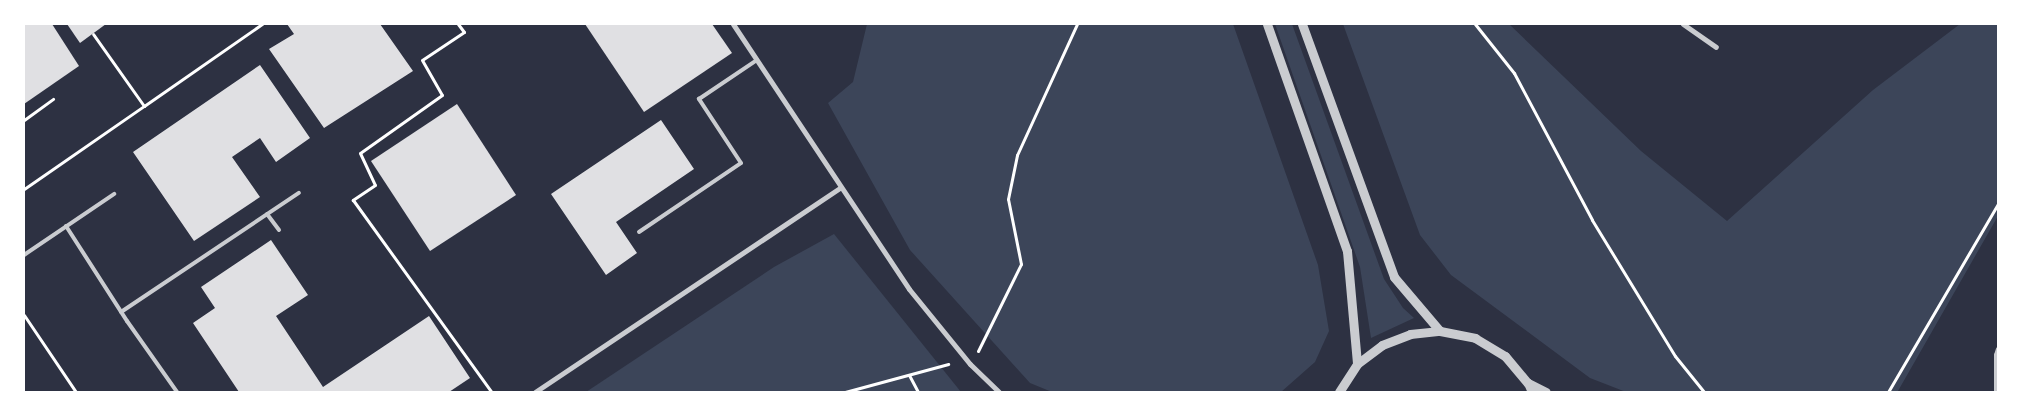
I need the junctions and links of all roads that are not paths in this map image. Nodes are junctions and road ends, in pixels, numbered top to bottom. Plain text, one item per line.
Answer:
1 (734, 24) edge
2 (1267, 24) edge
3 (1302, 24) edge
4 (1683, 24) edge
5 (1716, 47) dead end
6 (757, 60) junction
7 (841, 187) junction
8 (299, 193) dead end
9 (114, 194) dead end
10 (267, 214) junction
11 (66, 226) junction
12 (279, 230) dead end
13 (639, 232) dead end
14 (24, 255) edge
15 (122, 312) junction
16 (1440, 331) junction
17 (1998, 349) edge
18 (1358, 364) junction
19 (1528, 382) junction
20 (177, 392) edge
21 (535, 392) edge
22 (999, 392) edge
23 (1339, 392) edge
24 (1532, 392) edge
25 (1546, 392) edge
26 (1996, 392) edge

1 - 6 street
2 - 18 street
3 - 16 street
4 - 5 street
6 - 7 street
6 - 13 lane
7 - 21 street
7 - 22 street
8 - 10 lane
9 - 11 lane
10 - 12 lane
10 - 15 lane
11 - 14 lane
11 - 15 lane
15 - 20 lane
16 - 18 street
16 - 19 street
17 - 26 lane
18 - 23 street
19 - 24 street
19 - 25 street

